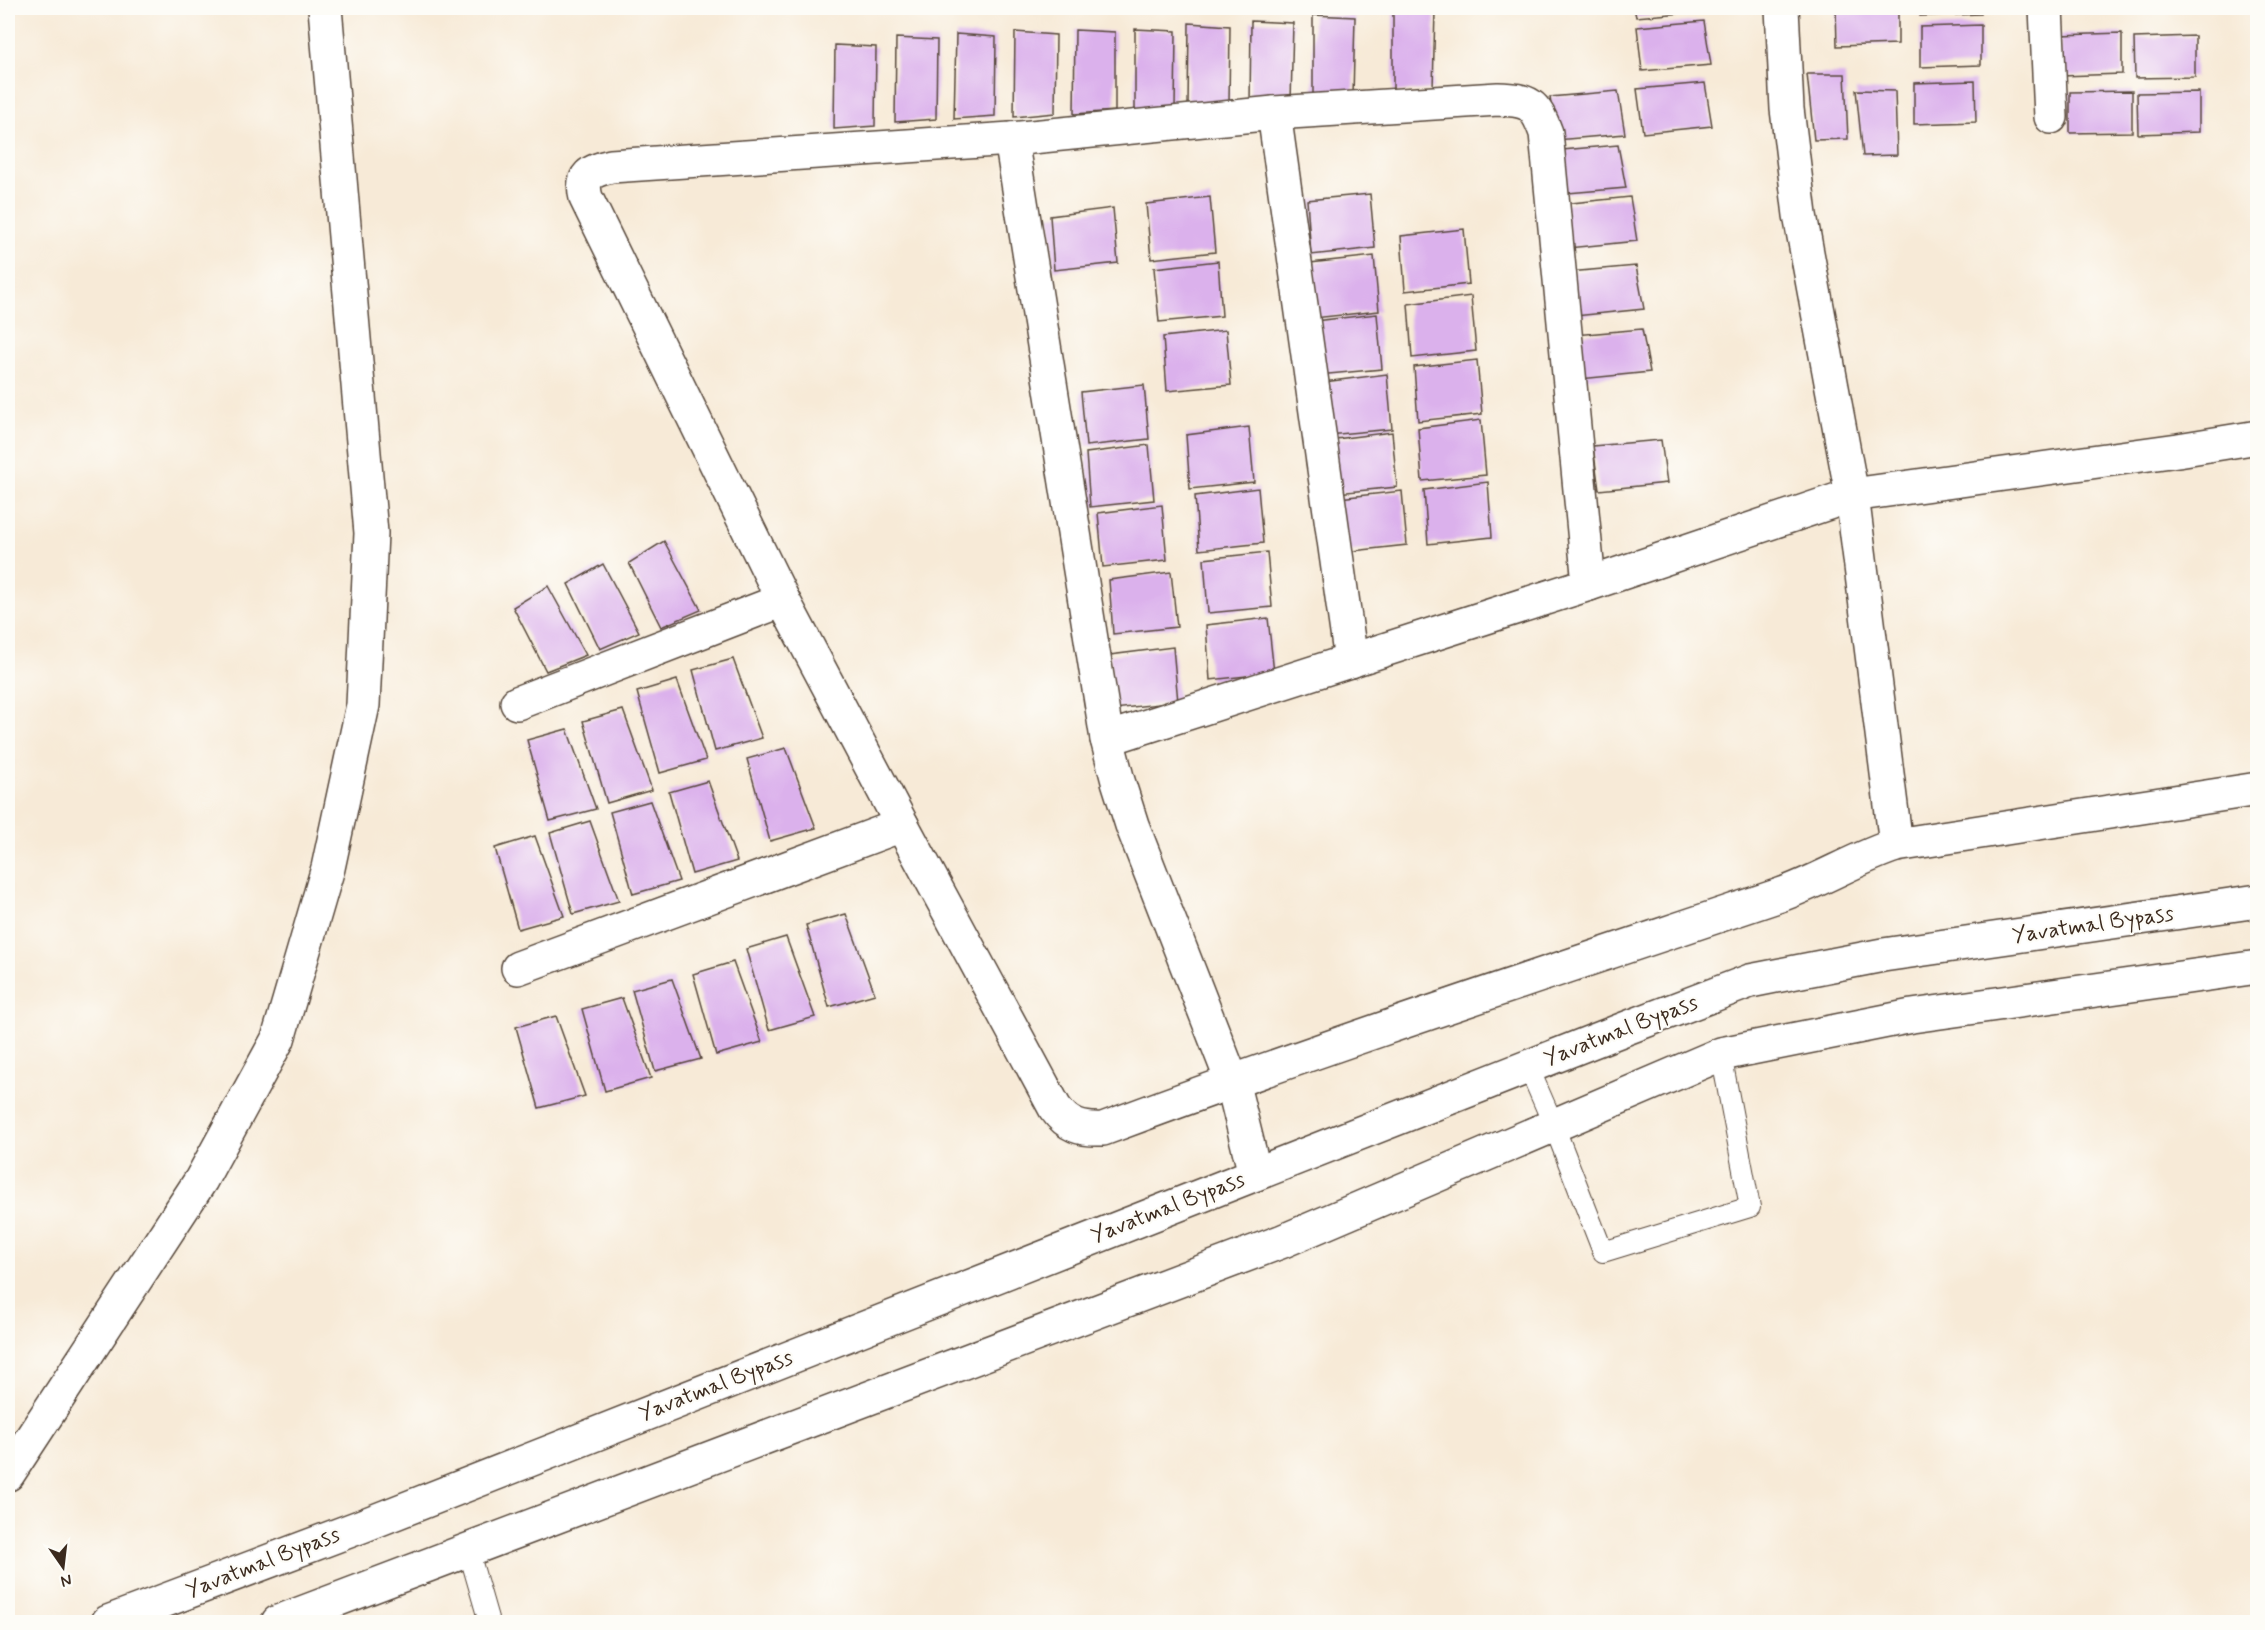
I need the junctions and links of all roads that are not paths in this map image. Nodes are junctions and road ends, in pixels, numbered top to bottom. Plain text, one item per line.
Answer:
1 (325, 8) edge
2 (1782, 8) edge
3 (2046, 8) edge
4 (1274, 113) junction
5 (2051, 117) dead end
6 (1011, 139) junction
7 (2258, 437) edge
8 (1852, 495) junction
9 (1589, 584) junction
10 (783, 600) junction
11 (1351, 661) junction
12 (517, 703) dead end
13 (1107, 739) junction
14 (2258, 789) edge
15 (902, 825) junction
16 (1896, 845) junction
17 (2258, 901) edge
18 (518, 968) dead end
19 (2258, 968) edge
20 (1721, 1054) junction
21 (1528, 1066) junction
22 (1232, 1081) junction
23 (1554, 1126) junction
24 (1255, 1174) junction
25 (8, 1473) edge
26 (468, 1549) junction
27 (108, 1623) edge
28 (278, 1623) edge
29 (489, 1623) edge

1 - 25 street
2 - 8 street
3 - 5 street
4 - 6 street
4 - 9 street
4 - 11 street
6 - 10 street
6 - 13 street
7 - 8 street
8 - 9 street
8 - 16 street
9 - 11 street
10 - 12 street
10 - 15 street
11 - 13 street
13 - 22 street
14 - 16 street
15 - 18 street
15 - 22 street
16 - 22 street
17 - 21 street, Yavatmal Bypass
19 - 20 street
20 - 23 street
20 - 23 lane
21 - 23 lane
21 - 24 street, Yavatmal Bypass
22 - 24 street
23 - 26 street
24 - 27 street, Yavatmal Bypass
26 - 28 street
26 - 29 lane

